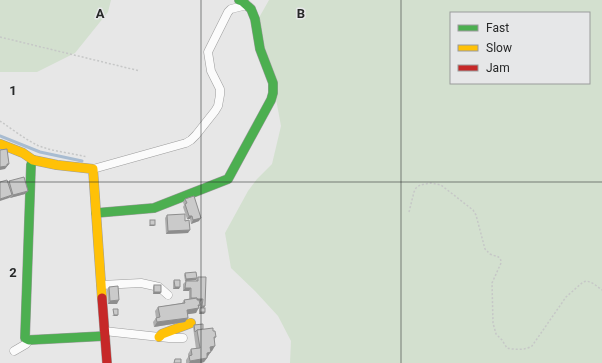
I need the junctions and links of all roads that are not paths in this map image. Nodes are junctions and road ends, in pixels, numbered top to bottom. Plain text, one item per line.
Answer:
1 (243, 3) edge
2 (0, 144) edge
3 (33, 160) junction
4 (94, 169) junction
5 (96, 213) junction
6 (102, 285) junction
7 (168, 295) dead end
8 (191, 323) dead end
9 (105, 334) junction
10 (159, 337) junction
11 (183, 338) dead end
12 (29, 340) junction
13 (14, 351) dead end
14 (106, 363) edge

1 - 4 street
1 - 5 street
2 - 3 street
3 - 4 street
3 - 12 street
4 - 5 street
5 - 6 street
6 - 7 street
6 - 9 street
8 - 10 street
9 - 10 street
9 - 12 street
9 - 14 street
10 - 11 street
12 - 13 street

